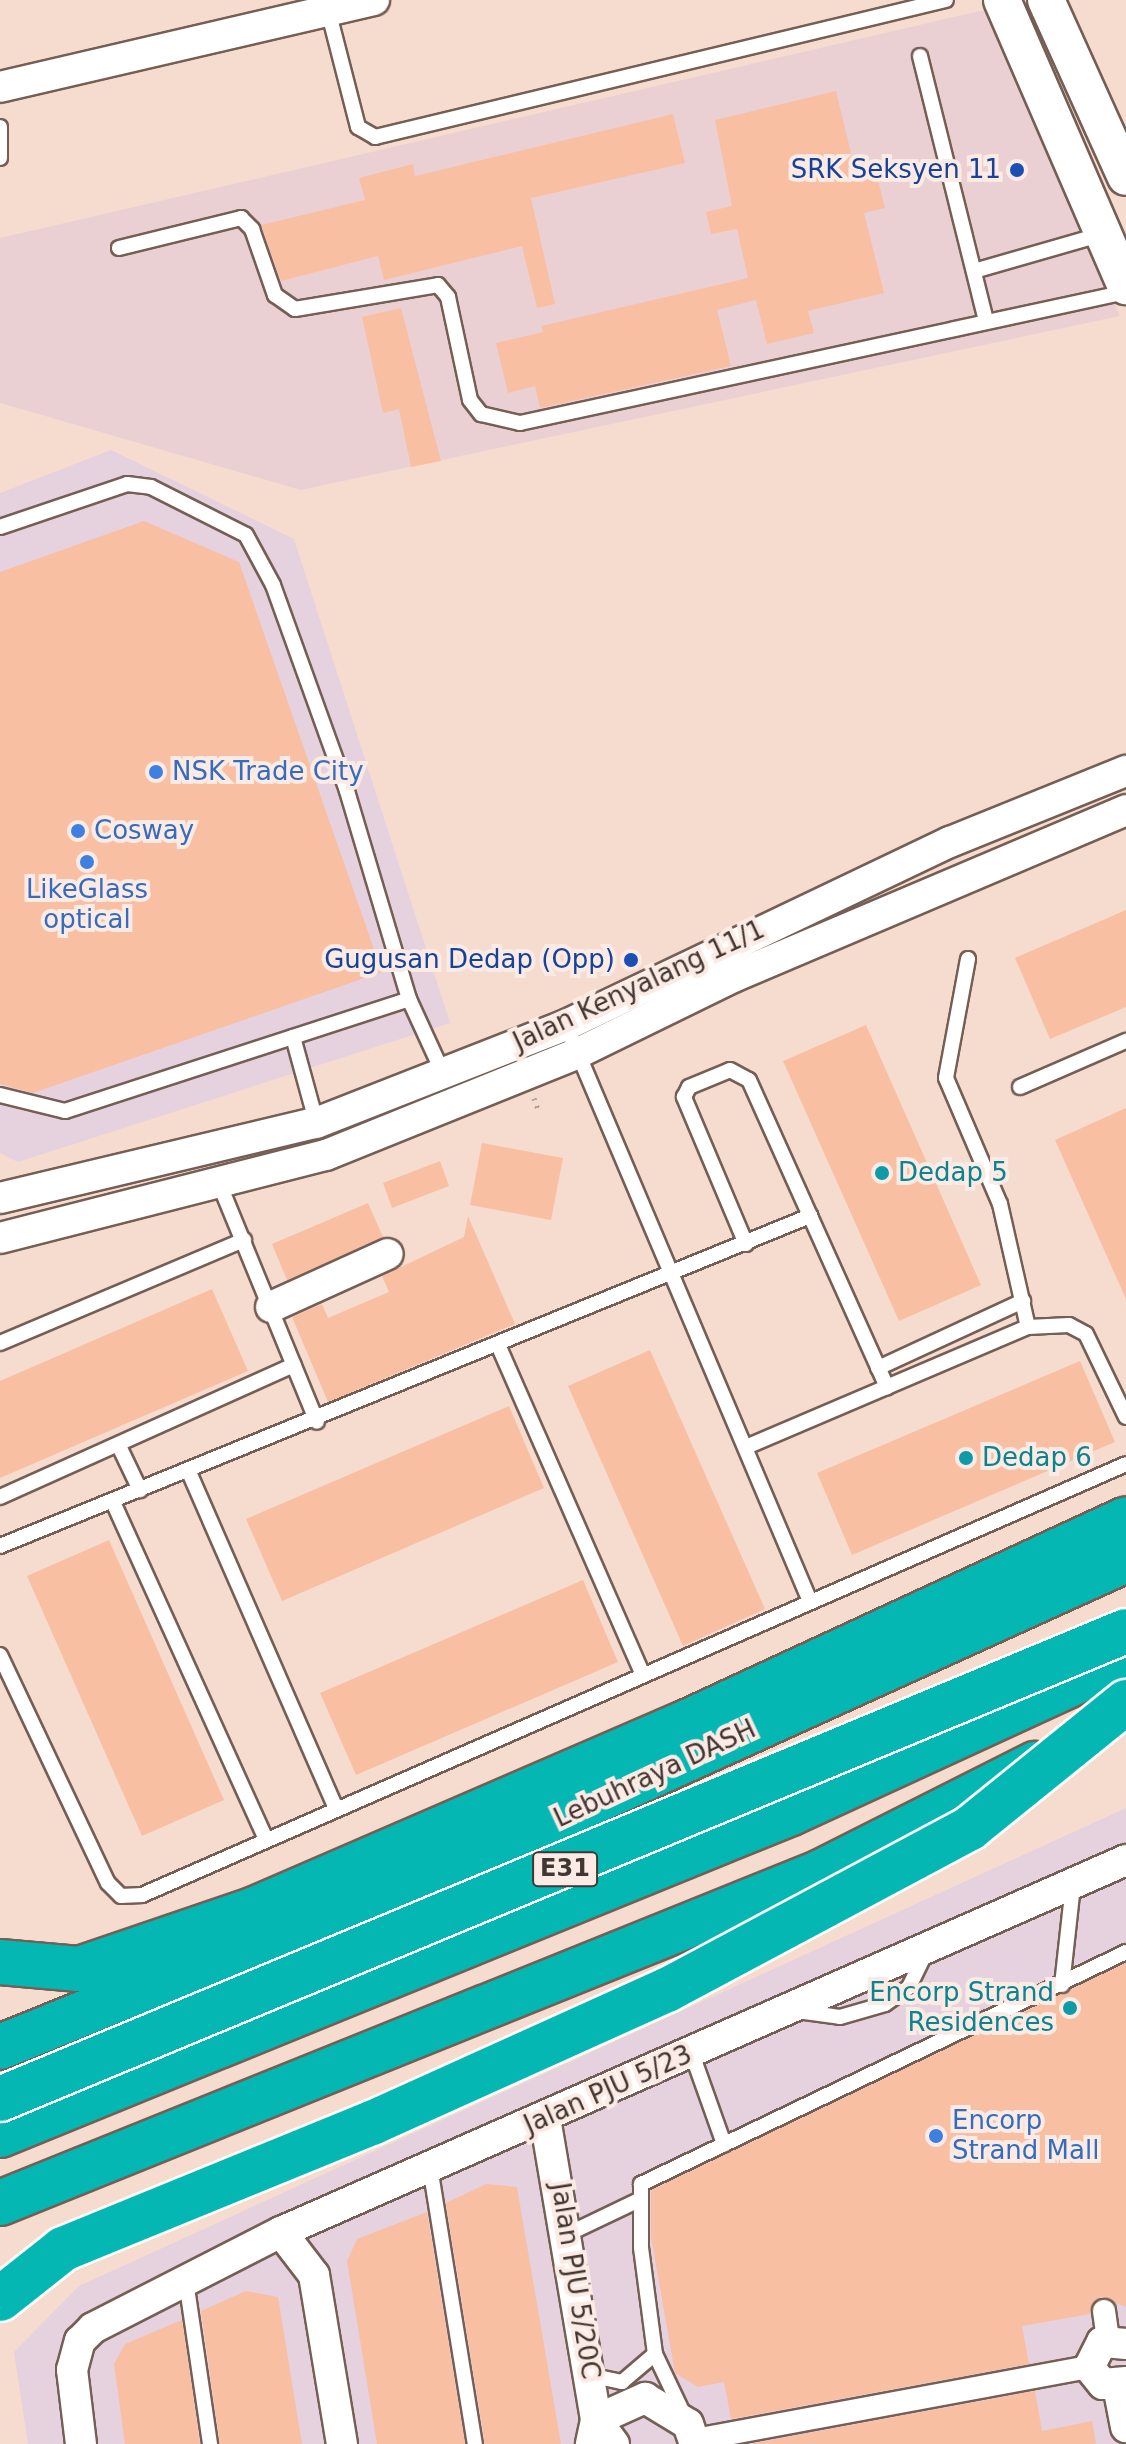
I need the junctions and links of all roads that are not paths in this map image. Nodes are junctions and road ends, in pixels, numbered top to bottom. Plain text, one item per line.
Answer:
1 (946, 0) edge
2 (1002, 0) edge
3 (1046, 0) edge
4 (350, 4) edge
5 (920, 56) dead end
6 (0, 87) edge
7 (0, 127) edge
8 (0, 158) edge
9 (1126, 177) edge
10 (1103, 234) junction
11 (119, 248) dead end
12 (974, 271) junction
13 (1126, 286) edge
14 (1126, 292) edge
15 (986, 320) junction
16 (0, 527) edge
17 (1126, 771) edge
18 (1126, 810) edge
19 (968, 959) dead end
20 (409, 999) junction
21 (566, 1025) junction
22 (293, 1037) junction
23 (1126, 1041) edge
24 (578, 1053) junction
25 (442, 1071) junction
26 (1020, 1087) dead end
27 (0, 1095) edge
28 (316, 1123) junction
29 (326, 1155) junction
30 (219, 1183) junction
31 (0, 1198) edge
32 (810, 1216) junction
33 (0, 1238) edge
34 (244, 1240) junction
35 (746, 1244) junction
36 (388, 1254) dead end
37 (674, 1275) junction
38 (1023, 1301) junction
39 (271, 1307) junction
40 (1028, 1327) junction
41 (0, 1343) edge
42 (499, 1347) junction
43 (294, 1365) junction
44 (878, 1368) junction
45 (887, 1387) junction
46 (1126, 1417) edge
47 (317, 1422) junction
48 (119, 1446) junction
49 (746, 1447) junction
50 (1126, 1464) edge
51 (189, 1472) junction
52 (140, 1490) junction
53 (0, 1497) edge
54 (113, 1502) junction
55 (1126, 1519) edge
56 (0, 1546) edge
57 (1126, 1560) edge
58 (809, 1599) junction
59 (1126, 1610) edge
60 (1126, 1631) edge
61 (0, 1655) edge
62 (1126, 1659) edge
63 (642, 1673) junction
64 (1126, 1702) edge
65 (1126, 1718) edge
66 (336, 1809) junction
67 (791, 1813) junction
68 (266, 1840) junction
69 (1126, 1860) edge
70 (1073, 1886) junction
71 (1126, 1952) edge
72 (0, 1962) edge
73 (1062, 1985) junction
74 (0, 2047) edge
75 (692, 2054) junction
76 (545, 2118) junction
77 (4, 2121) edge
78 (724, 2144) junction
79 (430, 2167) junction
80 (14, 2197) edge
81 (637, 2201) junction
82 (281, 2232) junction
83 (568, 2234) junction
84 (186, 2281) junction
85 (0, 2299) edge
86 (1113, 2331) edge
87 (655, 2354) junction
88 (1089, 2367) junction
89 (589, 2375) junction
90 (1122, 2384) edge
91 (1126, 2427) edge
92 (593, 2432) edge
93 (693, 2436) edge
94 (81, 2444) edge
95 (210, 2444) edge
96 (342, 2444) edge
97 (475, 2444) edge
98 (614, 2444) edge

1 - 4 lane
2 - 10 street
3 - 9 street
4 - 6 street
5 - 12 lane
7 - 8 lane
10 - 12 lane
10 - 13 street
11 - 15 lane
12 - 15 lane
14 - 15 lane
16 - 20 lane
17 - 21 street, Jalan Kenyalang 11/1
18 - 24 street, Jalan Kenyalang 11/1
19 - 38 lane
20 - 22 lane
20 - 25 lane
21 - 24 lane
21 - 25 street, Jalan Kenyalang 11/1
22 - 27 lane
22 - 28 lane
23 - 26 lane
24 - 29 street, Jalan Kenyalang 11/1
24 - 37 lane
25 - 28 street, Jalan Kenyalang 11/1
28 - 29 lane
28 - 31 street, Jalan Kenyalang 11/1
29 - 30 street, Jalan Kenyalang 11/1
30 - 33 street, Jalan Kenyalang 11/1
30 - 34 lane
32 - 35 lane
32 - 35 lane
32 - 44 lane
34 - 39 lane
34 - 41 lane
35 - 37 lane
36 - 39 street
37 - 42 lane
37 - 49 lane
38 - 40 lane
38 - 44 lane
39 - 43 lane
40 - 45 lane
40 - 46 lane
42 - 47 lane
42 - 63 lane
43 - 47 lane
43 - 48 lane
44 - 45 lane
45 - 49 lane
47 - 51 lane
48 - 52 lane
48 - 53 lane
49 - 58 lane
50 - 58 lane
51 - 52 lane
51 - 66 lane
52 - 54 lane
54 - 56 lane
54 - 68 lane
55 - 72 highway
57 - 74 highway, Lebuhraya DASH / E31
58 - 63 lane
59 - 67 highway
60 - 77 highway, Lebuhraya DASH / E31, bridge
61 - 68 lane
62 - 67 highway
63 - 66 lane
64 - 85 highway, bridge
65 - 80 highway
66 - 68 lane
67 - 77 highway
69 - 70 street, Jalan PJU 5/23
70 - 73 lane
70 - 75 street, Jalan PJU 5/23
71 - 73 lane
73 - 78 lane
75 - 76 street, Jalan PJU 5/23
75 - 78 lane
76 - 79 street, Jalan PJU 5/23
76 - 83 street, Jalan PJU 5/20C
78 - 81 lane
79 - 82 street, Jalan PJU 5/23
79 - 97 lane
81 - 83 lane
81 - 87 lane
82 - 84 street, Jalan PJU 5/23
82 - 96 street
83 - 89 street, Jalan PJU 5/20C
84 - 94 street, Jalan PJU 5/23
84 - 95 lane
86 - 88 street
87 - 89 lane
87 - 93 lane
88 - 90 street
88 - 93 street
89 - 92 street, Jalan PJU 5/20C
90 - 91 street
92 - 93 street
92 - 98 street

